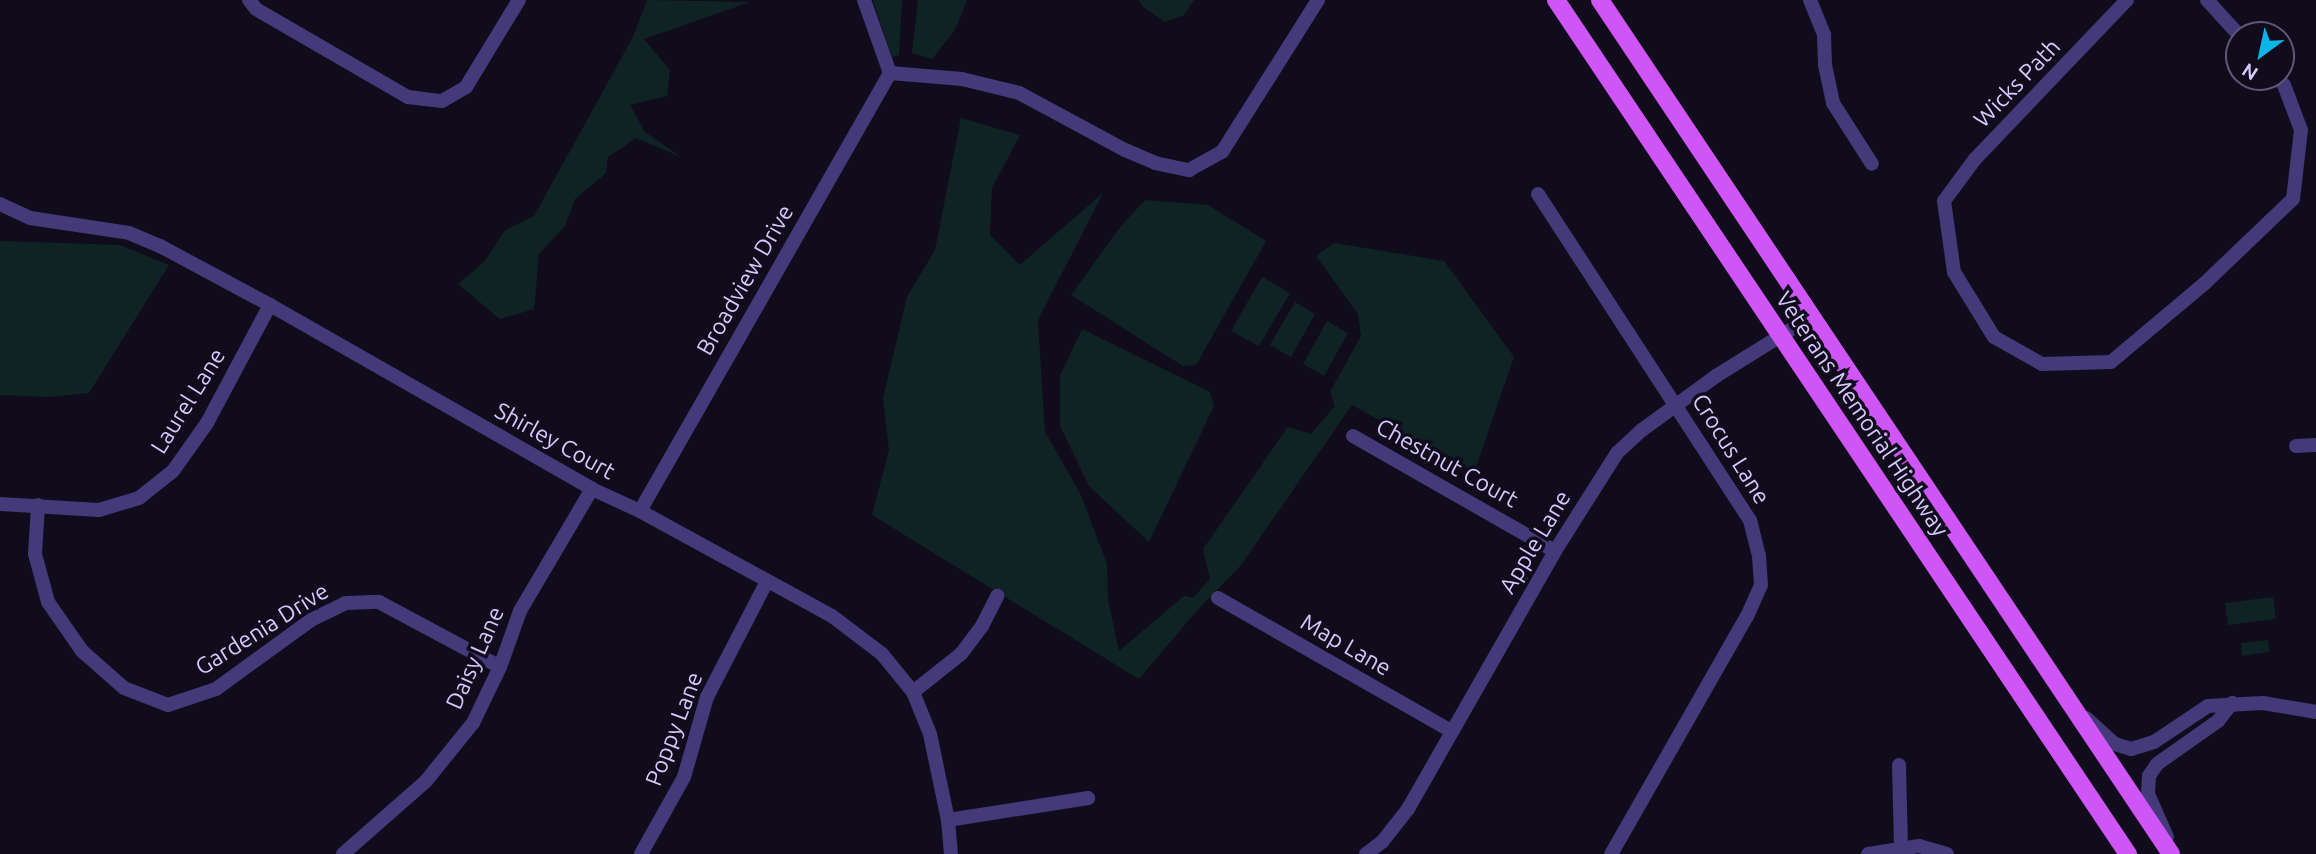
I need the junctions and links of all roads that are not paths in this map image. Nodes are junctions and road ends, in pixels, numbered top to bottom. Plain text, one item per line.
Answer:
1 (249, 0) edge
2 (519, 0) edge
3 (864, 0) edge
4 (1318, 0) edge
5 (1556, 0) edge
6 (1600, 0) edge
7 (1810, 0) edge
8 (2127, 0) edge
9 (2207, 0) edge
10 (2226, 21) edge
11 (890, 73) junction
12 (2286, 91) edge
13 (1871, 164) dead end
14 (1538, 194) dead end
15 (0, 204) edge
16 (270, 305) junction
17 (1811, 317) junction
18 (1781, 336) junction
19 (1677, 404) junction
20 (1353, 436) dead end
21 (2316, 445) edge
22 (2296, 446) dead end
23 (592, 489) junction
24 (0, 504) edge
25 (38, 505) junction
26 (640, 511) junction
27 (1555, 551) junction
28 (766, 583) junction
29 (997, 596) dead end
30 (1218, 598) dead end
31 (500, 667) junction
32 (913, 692) junction
33 (2232, 703) junction
34 (2071, 704) junction
35 (2316, 712) edge
36 (1451, 732) junction
37 (1899, 765) dead end
38 (1088, 798) dead end
39 (948, 820) junction
40 (1901, 846) junction
41 (343, 854) edge
42 (641, 854) edge
43 (950, 854) edge
44 (1366, 854) edge
45 (1611, 854) edge
46 (1868, 854) edge
47 (1947, 854) edge
48 (2128, 854) edge
49 (2173, 854) edge

1 - 2 street
3 - 11 street
4 - 11 street
5 - 18 main road, Veterans Memorial Highway
6 - 17 main road, Veterans Memorial Highway
7 - 13 street
8 - 12 street, Wicks Path
9 - 10 street
11 - 26 street, Broadview Drive
14 - 19 street, Crocus Lane
15 - 16 street, Shirley Court
16 - 23 street, Shirley Court
16 - 25 street, Laurel Lane
17 - 18 street, Apple Lane
17 - 34 main road, Veterans Memorial Highway
18 - 19 street, Apple Lane
18 - 48 main road, Veterans Memorial Highway
19 - 27 street, Apple Lane
19 - 45 street, Crocus Lane
20 - 27 street, Chestnut Court
21 - 22 street
23 - 26 street, Shirley Court
23 - 31 street, Daisy Lane
24 - 25 street, Laurel Lane
25 - 31 street, Gardenia Drive
26 - 28 street, Shirley Court
27 - 36 street, Apple Lane
28 - 32 street, Shirley Court
28 - 42 street, Poppy Lane
29 - 32 street
30 - 36 street, Map Lane
31 - 41 street, Daisy Lane
32 - 39 street, Shirley Court
33 - 34 street
33 - 35 street
33 - 49 street
34 - 49 main road, Veterans Memorial Highway
36 - 44 street, Apple Lane
37 - 40 street
38 - 39 street
39 - 43 street, Shirley Court
40 - 46 street
40 - 47 street

